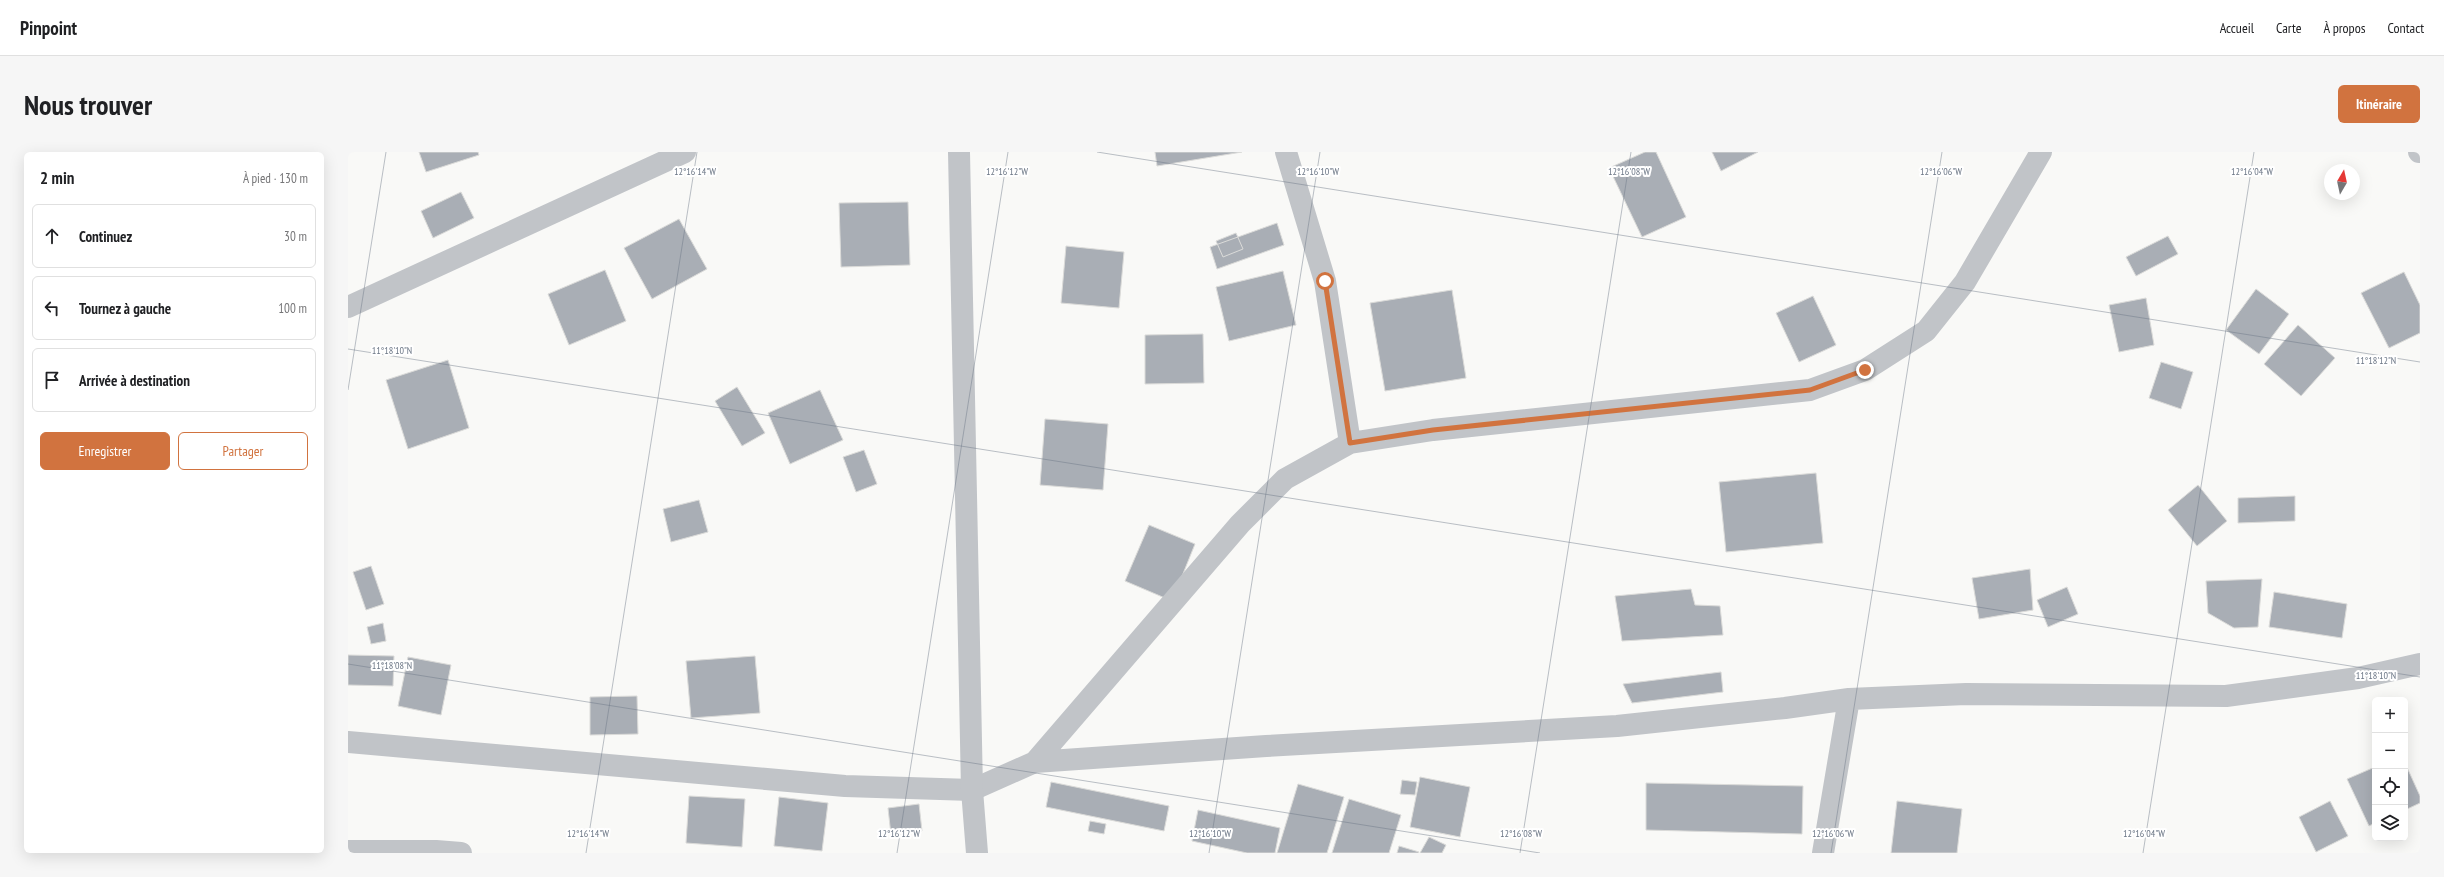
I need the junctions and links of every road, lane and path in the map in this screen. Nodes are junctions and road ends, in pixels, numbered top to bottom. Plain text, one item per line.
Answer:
1 (685, 152) edge
2 (958, 152) edge
3 (1286, 152) edge
4 (2041, 152) edge
5 (348, 307) edge
6 (1350, 443) junction
7 (2420, 664) edge
8 (1849, 699) junction
9 (348, 742) edge
10 (1035, 762) junction
11 (972, 790) junction
12 (348, 851) edge
13 (461, 853) edge
14 (977, 853) edge
15 (1823, 853) edge

1 - 5 street
2 - 11 street
3 - 6 street
4 - 6 street
6 - 10 street
7 - 8 street
8 - 10 street
8 - 15 street
9 - 11 street
10 - 11 street
11 - 14 street
12 - 13 street

